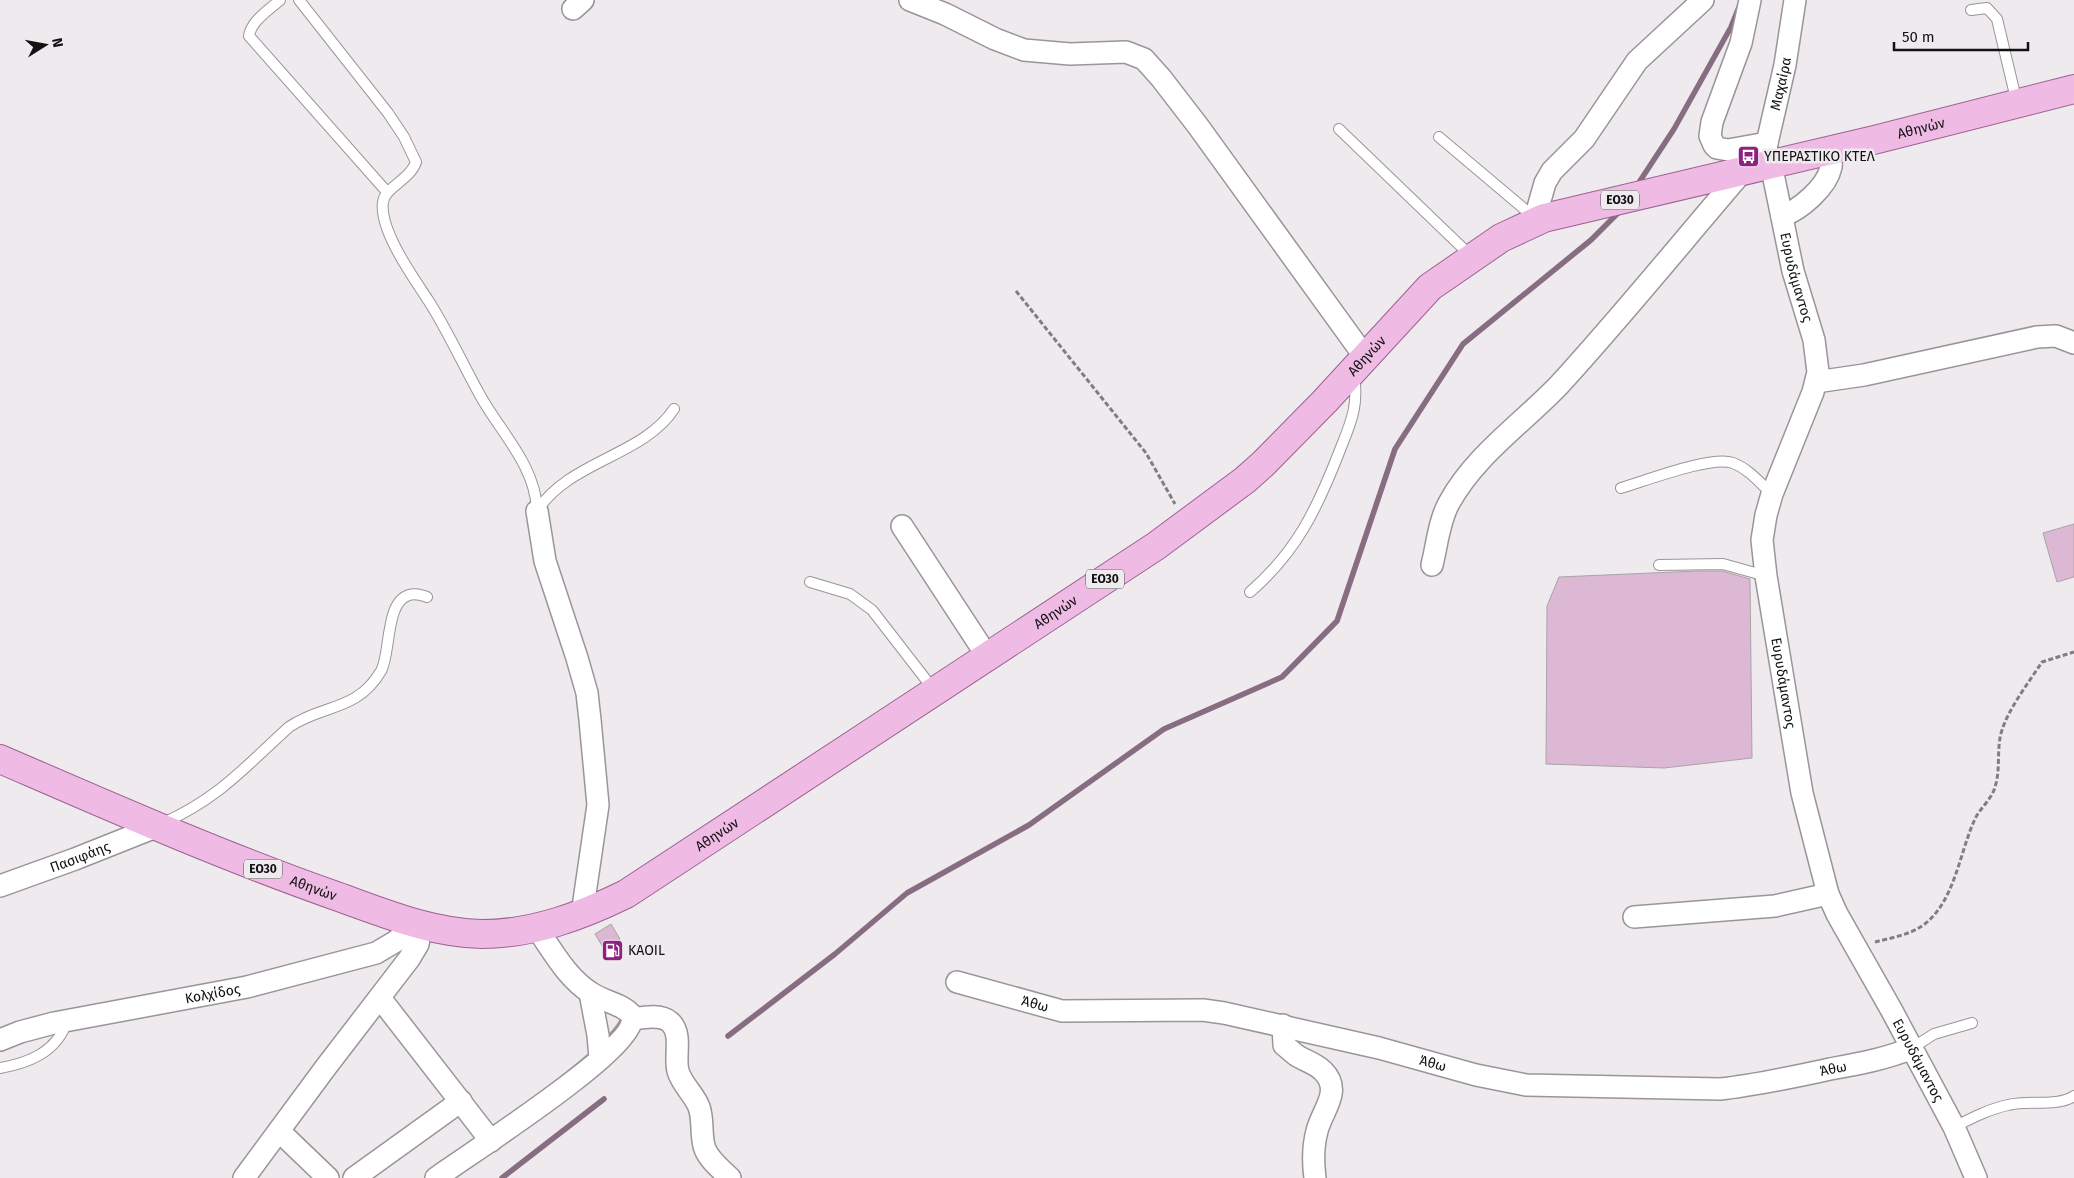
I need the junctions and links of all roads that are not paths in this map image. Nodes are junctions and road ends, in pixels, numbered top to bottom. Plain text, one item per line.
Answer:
1 (280, 0) edge
2 (299, 0) edge
3 (910, 0) edge
4 (1703, 0) edge
5 (1750, 0) edge
6 (1795, 0) edge
7 (1971, 10) dead end
8 (2074, 89) edge
9 (2018, 104) junction
10 (1339, 128) dead end
11 (1439, 137) dead end
12 (1830, 151) junction
13 (1762, 161) junction
14 (387, 192) junction
15 (1782, 216) junction
16 (1538, 220) junction
17 (1471, 256) junction
18 (2074, 343) edge
19 (1359, 364) junction
20 (1816, 382) junction
21 (674, 409) dead end
22 (1621, 488) dead end
23 (1772, 494) junction
24 (537, 511) junction
25 (902, 526) dead end
26 (1432, 565) dead end
27 (1659, 565) dead end
28 (1766, 576) junction
29 (810, 582) dead end
30 (1250, 592) dead end
31 (428, 596) dead end
32 (987, 656) junction
33 (934, 690) junction
34 (0, 759) edge
35 (158, 826) junction
36 (0, 886) edge
37 (1828, 894) junction
38 (582, 914) junction
39 (1634, 917) dead end
40 (416, 924) junction
41 (536, 928) junction
42 (957, 982) dead end
43 (590, 993) junction
44 (380, 998) junction
45 (633, 1019) junction
46 (67, 1020) junction
47 (1972, 1023) dead end
48 (1282, 1025) junction
49 (2, 1033) edge
50 (1912, 1048) junction
51 (600, 1058) junction
52 (0, 1068) edge
53 (2074, 1096) edge
54 (460, 1101) junction
55 (1954, 1127) junction
56 (279, 1131) junction
57 (491, 1141) junction
58 (244, 1178) edge
59 (328, 1178) edge
60 (354, 1178) edge
61 (436, 1178) edge
62 (730, 1178) edge
63 (1315, 1178) edge
64 (1976, 1178) edge

1 - 14 lane
2 - 14 lane
3 - 19 street
4 - 16 street
5 - 13 street
6 - 13 street, Μαχαίρα
7 - 9 lane
8 - 9 main road, Αθηνών / ΕΟ30
9 - 12 main road, Αθηνών / ΕΟ30
10 - 17 lane
11 - 16 lane
12 - 13 main road, Αθηνών / ΕΟ30
12 - 15 street
13 - 15 street, Ευρυδάμαντος
13 - 16 main road, Αθηνών / ΕΟ30
13 - 26 street
14 - 24 lane
15 - 20 street, Ευρυδάμαντος
16 - 17 main road, Αθηνών / ΕΟ30
17 - 19 main road, Αθηνών / ΕΟ30
18 - 20 street
19 - 30 lane
19 - 32 main road, Αθηνών / ΕΟ30
20 - 23 street, Ευρυδάμαντος
21 - 24 lane
22 - 23 lane
23 - 28 street, Ευρυδάμαντος
24 - 38 street
25 - 32 street
27 - 28 lane
28 - 37 street, Ευρυδάμαντος
29 - 33 lane
31 - 35 lane
32 - 33 main road, Αθηνών / ΕΟ30
33 - 38 main road, Αθηνών / ΕΟ30
34 - 35 main road, Αθηνών / ΕΟ30
35 - 36 street, Πασιφάης
35 - 40 main road, Αθηνών / ΕΟ30
37 - 39 street
37 - 50 street, Ευρυδάμαντος
38 - 41 main road, Αθηνών / ΕΟ30
40 - 41 main road, Αθηνών / ΕΟ30
40 - 44 street
40 - 46 street, Κολχίδος
41 - 43 street
42 - 48 street, Άθω
43 - 45 street
43 - 51 street
44 - 54 street
44 - 56 street
45 - 51 street
45 - 62 street
46 - 49 street, Κολχίδος
46 - 52 lane
47 - 50 lane
48 - 50 street, Άθω
48 - 63 street
50 - 55 street, Ευρυδάμαντος
51 - 57 street
53 - 55 lane
54 - 57 street
54 - 60 street
55 - 64 street, Ευρυδάμαντος
56 - 58 street
56 - 59 street
57 - 61 street

